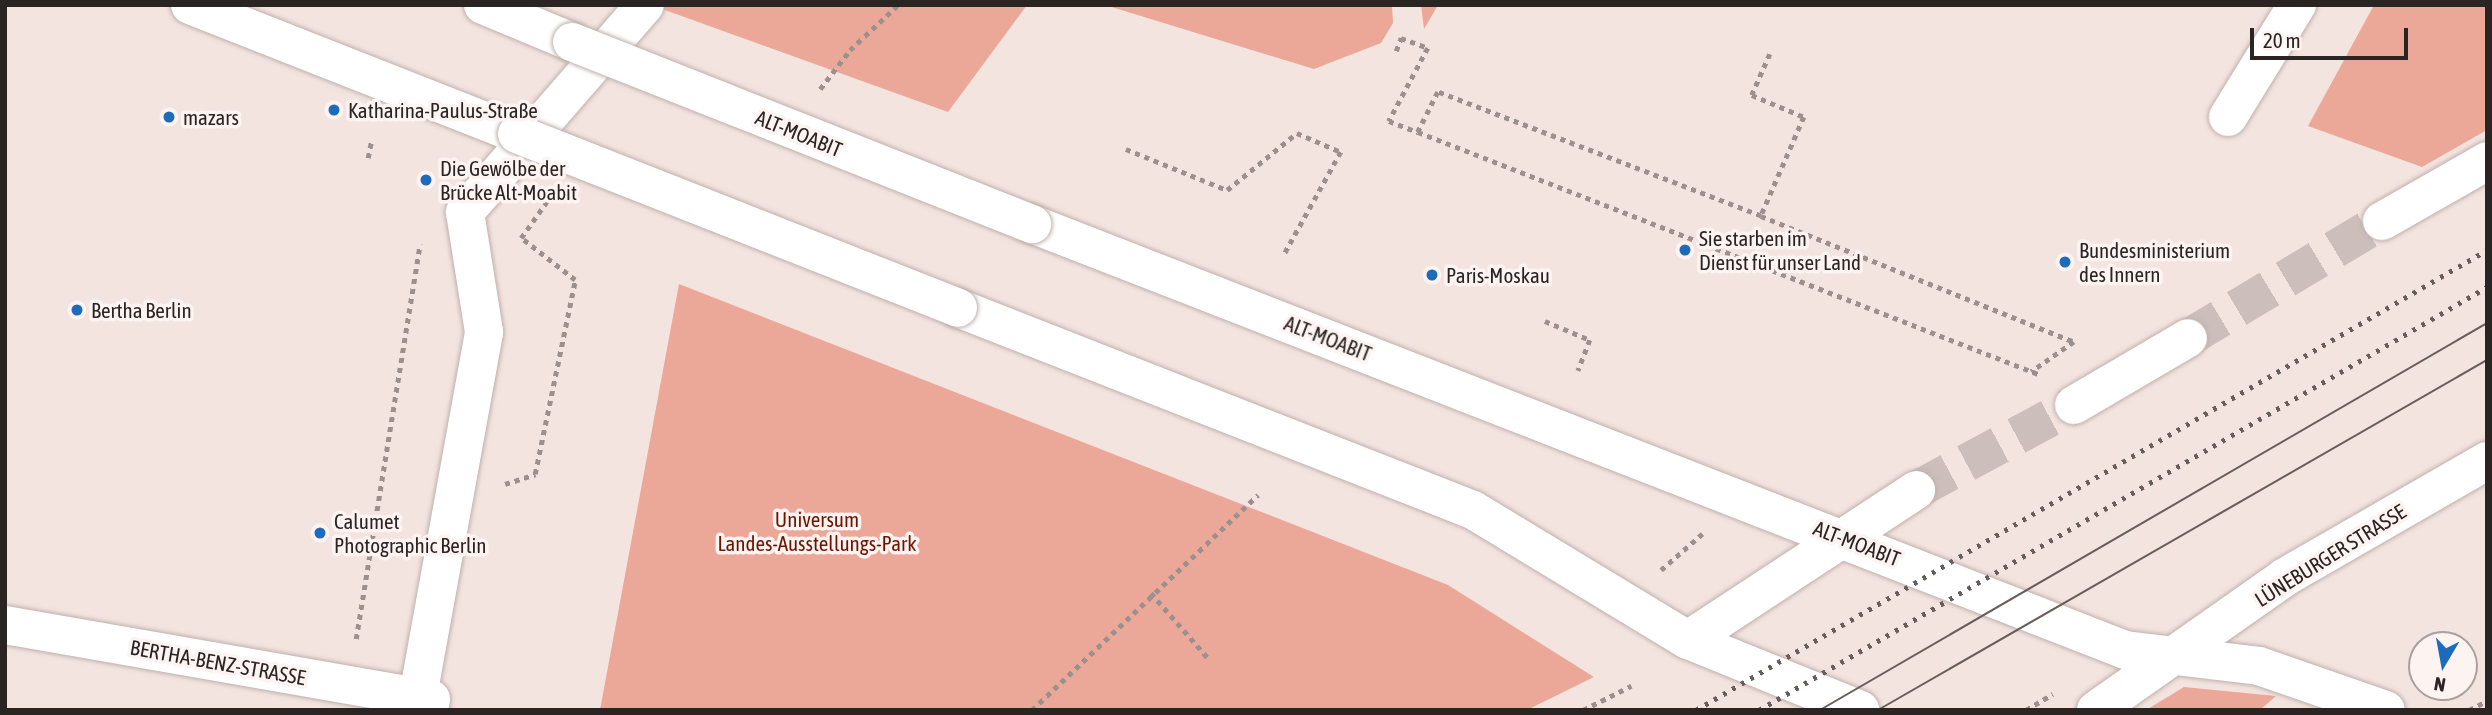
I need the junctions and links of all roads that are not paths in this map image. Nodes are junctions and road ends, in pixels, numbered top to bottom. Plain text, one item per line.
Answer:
1 (190, 5) edge
2 (483, 5) edge
3 (645, 5) edge
4 (2297, 5) edge
5 (2228, 117) dead end
6 (2487, 161) edge
7 (2382, 221) tunnel mouth
8 (2188, 338) tunnel mouth
9 (2083, 400) tunnel mouth
10 (2487, 461) edge
11 (1916, 490) tunnel mouth
12 (1843, 538) junction
13 (5, 625) edge
14 (1688, 640) junction
15 (2177, 655) junction
16 (426, 702) edge
17 (1860, 710) edge
18 (2096, 710) edge
19 (2386, 710) edge

1 - 14 street, bridge
2 - 12 street, ALT-MOABIT, bridge
3 - 16 street
4 - 5 street
6 - 7 street
8 - 9 street
10 - 15 street, LÜNEBURGER STRASSE
11 - 12 street
12 - 14 street
12 - 15 street, ALT-MOABIT
13 - 16 street, BERTHA-BENZ-STRASSE
14 - 17 street
15 - 18 street
15 - 19 street, ALT-MOABIT

